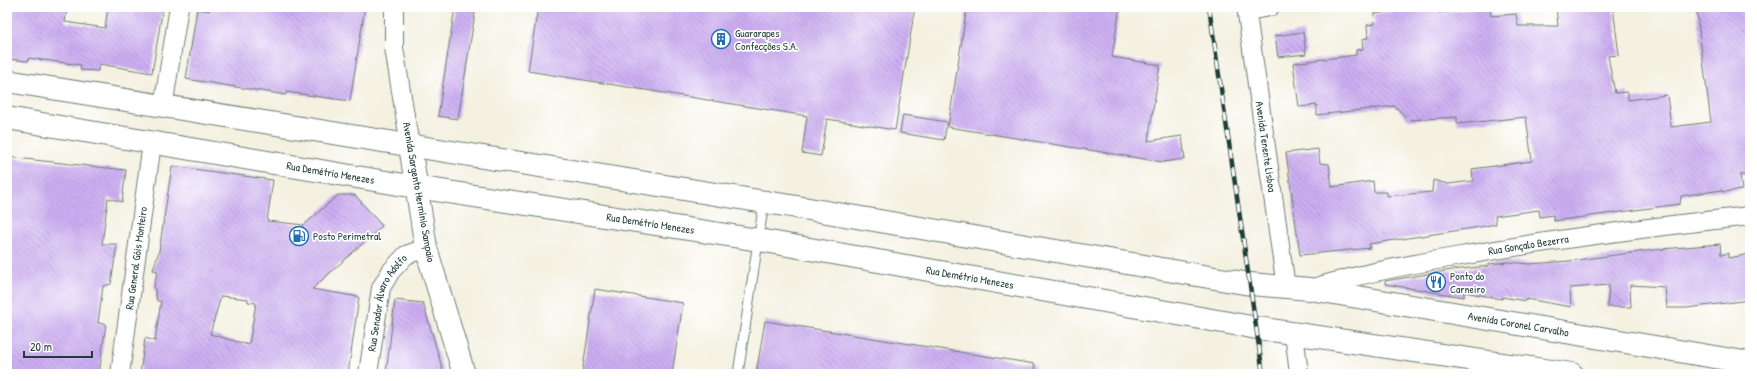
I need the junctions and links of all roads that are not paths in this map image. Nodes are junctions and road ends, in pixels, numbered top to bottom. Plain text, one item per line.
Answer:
1 (178, 7) edge
2 (394, 7) edge
3 (1270, 7) edge
4 (1246, 9) edge
5 (7, 81) edge
6 (163, 107) junction
7 (7, 118) edge
8 (152, 143) junction
9 (410, 146) junction
10 (416, 187) junction
11 (764, 202) junction
12 (1750, 216) edge
13 (759, 240) junction
14 (426, 248) junction
15 (1286, 287) junction
16 (1310, 289) junction
17 (1294, 333) junction
18 (1750, 363) edge
19 (120, 374) edge
20 (368, 374) edge
21 (464, 374) edge
22 (738, 374) edge
23 (1299, 374) edge
24 (1572, 374) edge

1 - 6 street
2 - 9 street, Avenida Sargento Hermínio Sampaio
3 - 4 street
4 - 15 street, Avenida Tenente Lisboa
5 - 6 main road
6 - 9 main road
7 - 8 main road, Rua Demétrio Menezes
8 - 10 main road, Rua Demétrio Menezes
8 - 19 street, Rua General Góis Monteiro
9 - 10 main road, Avenida Sargento Hermínio Sampaio
9 - 11 main road
10 - 13 main road, Rua Demétrio Menezes
10 - 14 main road, Avenida Sargento Hermínio Sampaio
11 - 13 lane
11 - 15 main road
12 - 16 street, Rua Gonçalo Bezerra
13 - 17 main road, Rua Demétrio Menezes
13 - 22 lane
14 - 20 street, Rua Senador Álvaro Adolfo
14 - 21 main road, Avenida Sargento Hermínio Sampaio
15 - 16 main road, Avenida Coronel Carvalho
16 - 18 main road, Avenida Coronel Carvalho
17 - 23 street
17 - 24 main road

